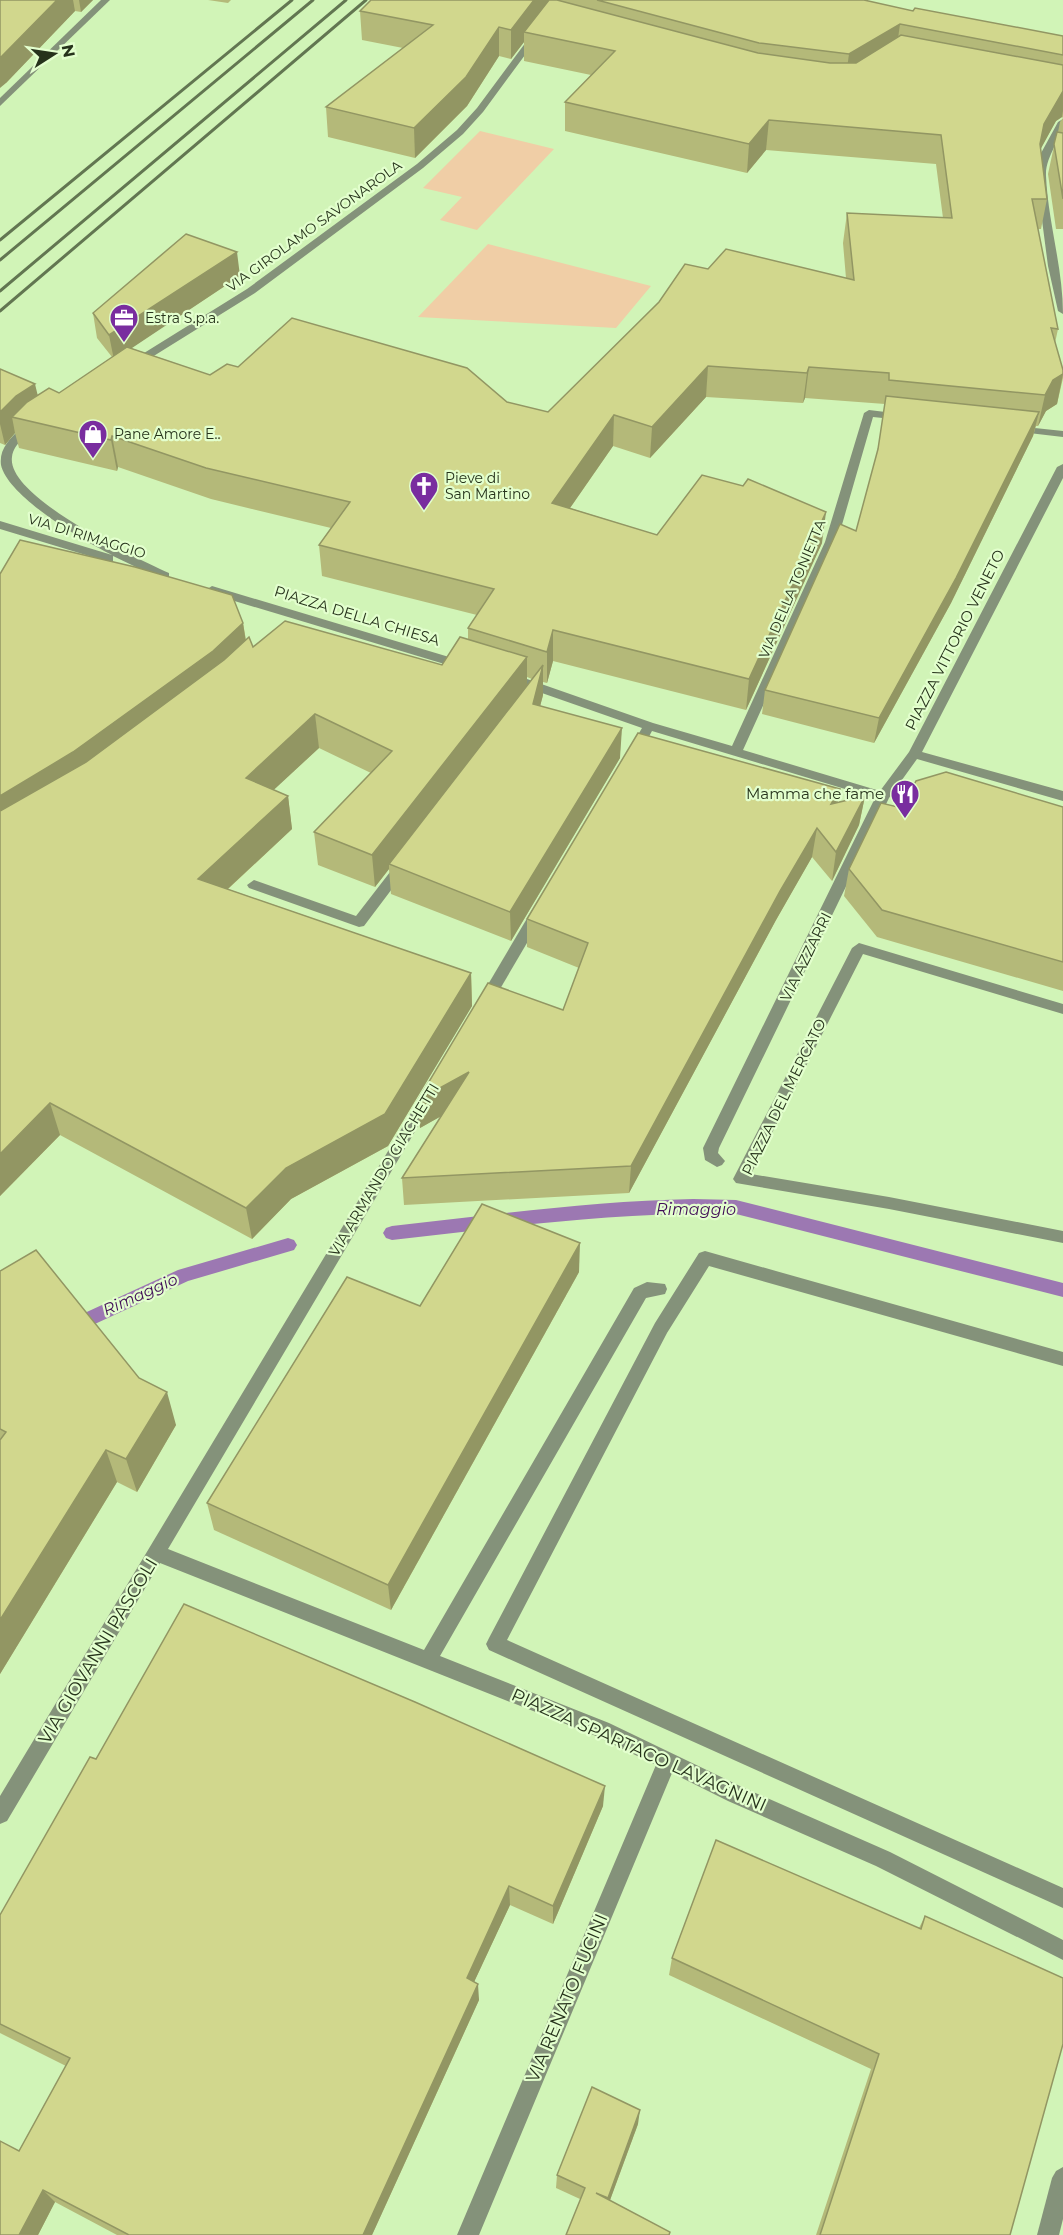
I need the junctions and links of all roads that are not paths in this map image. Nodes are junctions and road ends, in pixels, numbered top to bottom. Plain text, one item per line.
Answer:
1 (106, 0) edge
2 (542, 29) edge
3 (0, 103) edge
4 (1063, 122) edge
5 (1063, 311) edge
6 (117, 373) edge
7 (915, 418) edge
8 (37, 423) edge
9 (1006, 428) edge
10 (1063, 434) edge
11 (1063, 467) edge
12 (0, 525) edge
13 (197, 585) edge
14 (292, 613) junction
15 (289, 627) edge
16 (476, 669) edge
17 (507, 678) edge
18 (649, 726) junction
19 (736, 752) junction
20 (914, 754) junction
21 (625, 767) edge
22 (883, 796) junction
23 (1063, 796) edge
24 (409, 856) edge
25 (254, 885) dead end
26 (545, 900) edge
27 (1063, 1009) edge
28 (478, 1013) edge
29 (435, 1085) edge
30 (717, 1161) dead end
31 (1063, 1237) edge
32 (659, 1289) dead end
33 (1063, 1359) edge
34 (156, 1553) junction
35 (429, 1659) junction
36 (667, 1762) junction
37 (0, 1814) edge
38 (1063, 1898) edge
39 (1063, 1950) edge
40 (1063, 2178) edge
41 (468, 2235) edge
42 (1048, 2235) edge

1 - 3 street
2 - 6 street, VIA GIROLAMO SAVONAROLA
4 - 5 street
7 - 19 street, VIA DELLA TONIETTA
8 - 12 street, VIA DI RIMAGGIO
9 - 10 street
11 - 20 street, PIAZZA VITTORIO VENETO
13 - 14 street, PIAZZA DELLA CHIESA
14 - 15 street
14 - 16 street, PIAZZA DELLA CHIESA
17 - 18 street
18 - 19 street
18 - 21 street
19 - 22 street
20 - 22 street, VIA AZZARRI
20 - 23 street, PIAZZA VITTORIO VENETO
22 - 30 street, VIA AZZARRI
24 - 25 street
26 - 28 street
27 - 31 street, PIAZZA DEL MERCATO
29 - 34 street, VIA ARMANDO GIACHETTI
32 - 35 street
33 - 38 street
34 - 35 street, VIA GIOVANNI PASCOLI
34 - 37 street, VIA GIOVANNI PASCOLI
35 - 36 street, PIAZZA SPARTACO LAVAGNINI
36 - 39 street, PIAZZA SPARTACO LAVAGNINI
36 - 41 street, VIA RENATO FUCINI
40 - 42 street

